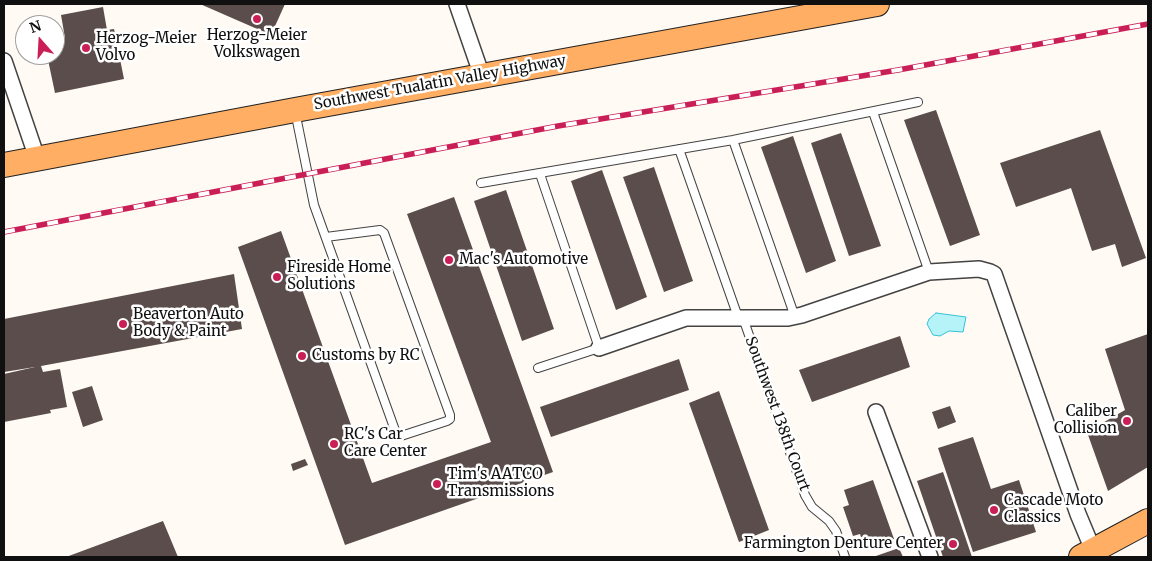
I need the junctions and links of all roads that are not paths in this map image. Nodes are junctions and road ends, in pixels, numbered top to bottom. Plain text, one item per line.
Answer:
1 (457, 4) edge
2 (877, 4) edge
3 (4, 61) edge
4 (482, 76) junction
5 (918, 102) dead end
6 (295, 110) junction
7 (873, 112) junction
8 (733, 140) junction
9 (679, 149) junction
10 (37, 158) junction
11 (4, 165) edge
12 (540, 174) junction
13 (481, 183) dead end
14 (326, 237) junction
15 (929, 272) junction
16 (740, 317) junction
17 (795, 317) junction
18 (599, 348) junction
19 (538, 368) dead end
20 (876, 412) dead end
21 (1148, 521) edge
22 (1087, 554) edge
23 (845, 557) edge
24 (930, 557) edge

1 - 4 street
2 - 4 main road, Southwest Tualatin Valley Highway
3 - 10 street
4 - 6 main road, Southwest Tualatin Valley Highway
5 - 7 lane
6 - 10 main road, Southwest Tualatin Valley Highway
6 - 14 lane
7 - 8 lane
7 - 15 lane
8 - 9 lane
8 - 17 lane
9 - 12 lane
9 - 16 lane, Southwest 138th Court
10 - 11 main road, Southwest Tualatin Valley Highway
12 - 13 lane
12 - 18 lane
14 - 14 lane
15 - 17 street
15 - 22 street
16 - 17 street
16 - 18 street
16 - 23 lane, Southwest 138th Court
18 - 19 lane
20 - 24 street
21 - 22 main road

